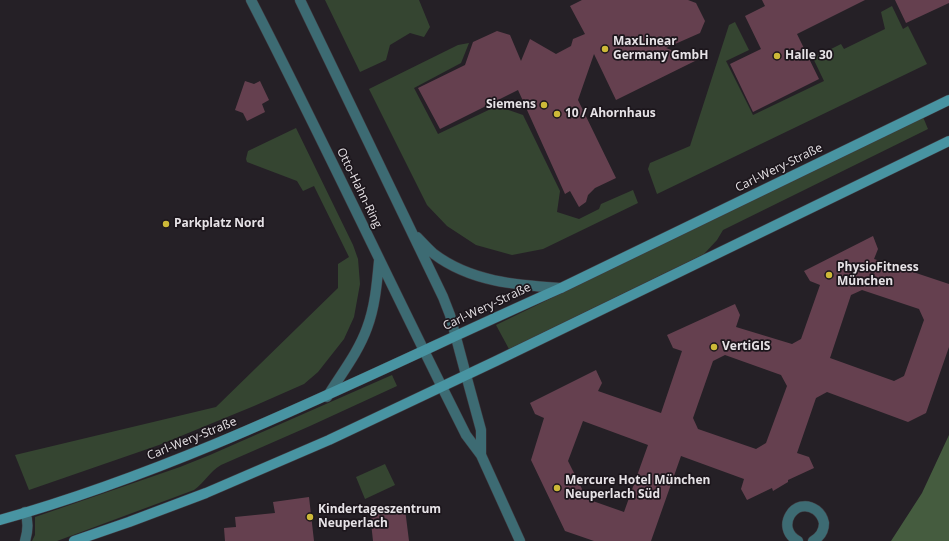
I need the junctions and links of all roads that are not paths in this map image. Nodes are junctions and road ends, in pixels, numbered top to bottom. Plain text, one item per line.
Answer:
1 (251, 0) edge
2 (300, 0) edge
3 (949, 100) edge
4 (949, 141) edge
5 (410, 230) junction
6 (379, 261) junction
7 (561, 288) junction
8 (456, 336) junction
9 (424, 351) junction
10 (466, 375) junction
11 (442, 387) junction
12 (326, 396) junction
13 (481, 455) junction
14 (25, 512) junction
15 (0, 520) edge
16 (25, 541) edge
17 (74, 541) edge
18 (520, 541) edge
19 (796, 541) edge
20 (813, 541) edge

1 - 6 street, Otto-Hahn-Ring
2 - 5 street
3 - 7 main road, Carl-Wery-Straße
4 - 10 main road
5 - 7 street
5 - 8 street
6 - 9 street, Otto-Hahn-Ring
6 - 12 street
7 - 8 main road, Carl-Wery-Straße
8 - 9 main road, Carl-Wery-Straße
8 - 10 street
9 - 11 street, Otto-Hahn-Ring
9 - 12 main road, Carl-Wery-Straße
10 - 11 main road
10 - 13 street
11 - 13 street, Otto-Hahn-Ring
11 - 17 main road
12 - 14 main road, Carl-Wery-Straße
13 - 18 street
14 - 15 main road, Carl-Wery-Straße
14 - 16 street
19 - 20 street

